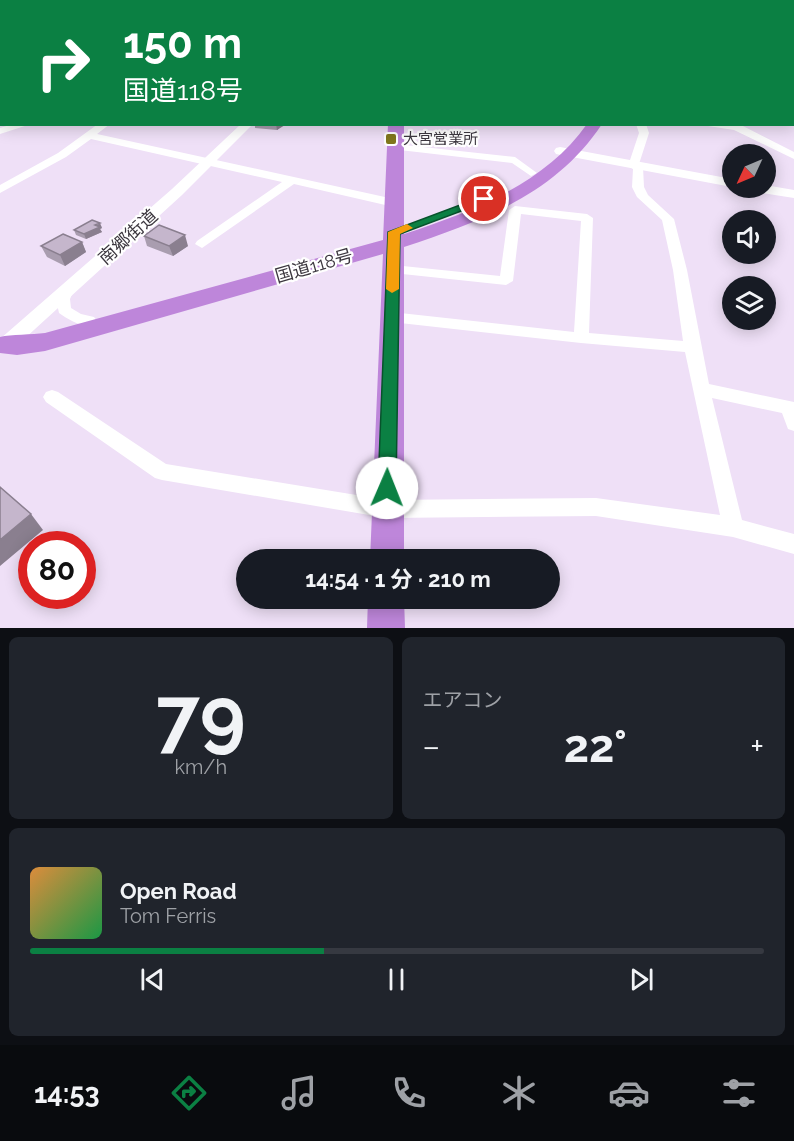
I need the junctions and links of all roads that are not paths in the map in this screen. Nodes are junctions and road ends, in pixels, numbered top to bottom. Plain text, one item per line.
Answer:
1 (19, 126) edge
2 (103, 126) edge
3 (246, 126) edge
4 (396, 126) edge
5 (581, 126) edge
6 (593, 126) edge
7 (642, 126) edge
8 (731, 126) edge
9 (0, 131) edge
10 (91, 136) junction
11 (395, 147) junction
12 (567, 152) junction
13 (794, 156) edge
14 (209, 162) junction
15 (636, 166) junction
16 (531, 173) junction
17 (292, 180) junction
18 (722, 181) edge
19 (0, 190) edge
20 (776, 191) edge
21 (794, 194) edge
22 (394, 203) junction
23 (202, 244) dead end
24 (393, 248) junction
25 (67, 290) junction
26 (391, 317) junction
27 (89, 321) junction
28 (581, 338) junction
29 (2, 347) edge
30 (692, 347) junction
31 (702, 389) junction
32 (52, 397) dead end
33 (794, 424) edge
34 (387, 509) junction
35 (733, 527) junction
36 (794, 544) edge
37 (387, 549) edge
38 (387, 609) edge
39 (386, 628) edge

1 - 9 street
2 - 10 street
3 - 14 street, 南郷街道
4 - 11 highway
5 - 12 highway, 国道118号
6 - 12 highway, 国道118号
7 - 15 street
8 - 13 street
10 - 14 street
10 - 19 street
11 - 16 street
11 - 22 highway
12 - 15 street
12 - 16 highway, 国道118号
12 - 24 highway, 国道118号
14 - 17 street
14 - 25 street, 南郷街道
15 - 18 street
15 - 30 street
16 - 24 highway, 国道118号
17 - 22 street
17 - 23 street
20 - 21 street
22 - 24 highway
24 - 26 highway
24 - 27 highway, 国道118号
24 - 28 street
24 - 29 highway, 国道118号
25 - 27 street
25 - 29 street, 南郷街道
26 - 28 street
26 - 34 highway
27 - 29 highway, 国道118号
28 - 30 street
30 - 31 street
31 - 33 street
31 - 35 street
32 - 34 street
34 - 35 street
34 - 37 highway
35 - 36 street
38 - 39 highway

